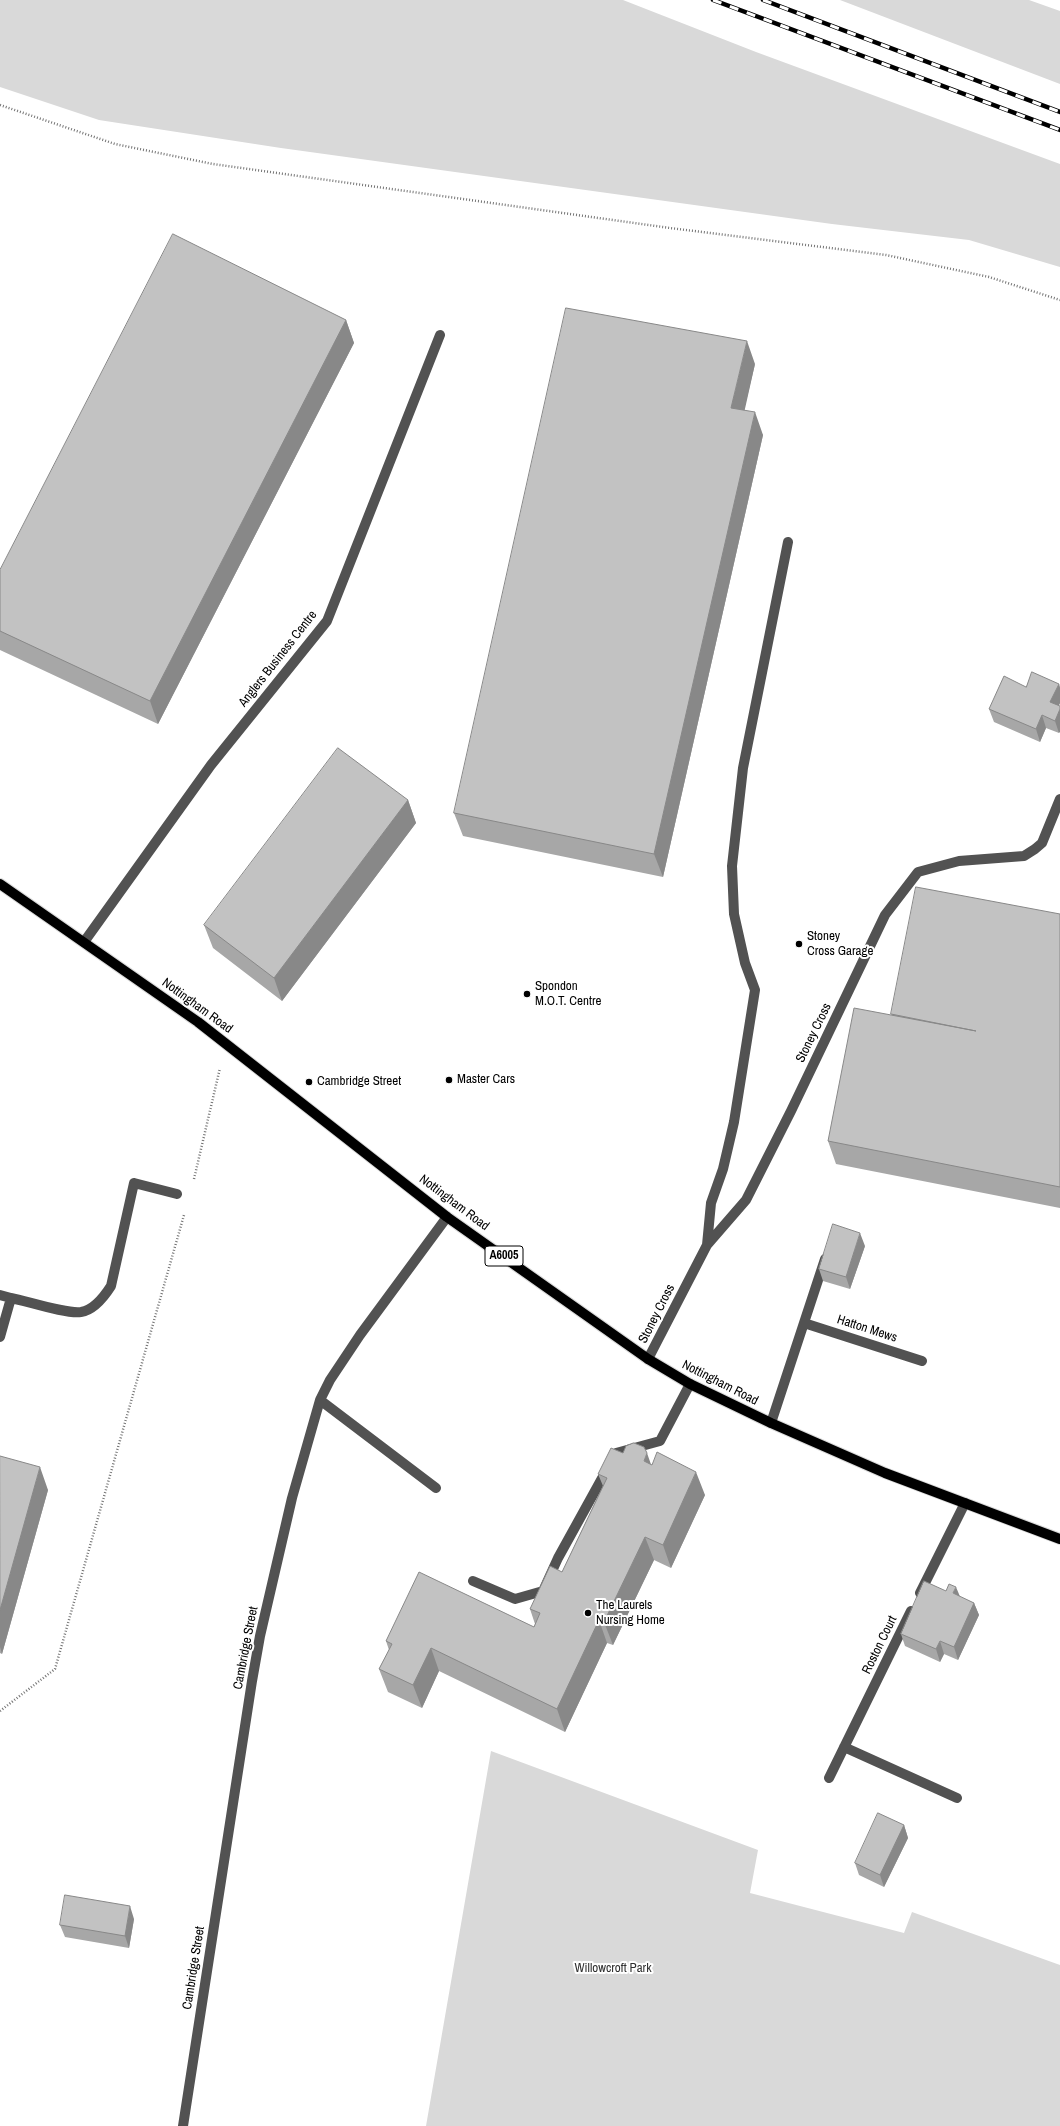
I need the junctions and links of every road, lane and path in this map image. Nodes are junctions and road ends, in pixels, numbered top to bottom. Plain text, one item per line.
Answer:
1 (0, 104) edge
2 (1060, 300) edge
3 (440, 335) dead end
4 (788, 542) dead end
5 (1060, 799) edge
6 (0, 884) edge
7 (84, 942) junction
8 (226, 1044) junction
9 (177, 1194) joint
10 (190, 1197) junction
11 (447, 1216) junction
12 (707, 1245) junction
13 (828, 1248) edge
14 (0, 1295) edge
15 (10, 1298) junction
16 (804, 1323) junction
17 (0, 1337) edge
18 (648, 1359) junction
19 (922, 1361) dead end
20 (690, 1384) junction
21 (320, 1400) junction
22 (771, 1423) junction
23 (436, 1488) dead end
24 (964, 1503) junction
25 (1060, 1539) edge
26 (473, 1581) dead end
27 (0, 1711) edge
28 (844, 1747) junction
29 (829, 1778) dead end
30 (957, 1798) dead end
31 (184, 2126) edge

1 - 2 path
3 - 7 street, Anglers Business Centre
4 - 12 street
5 - 12 street, Stoney Cross
6 - 7 main road, Nottingham Road / A6005
7 - 8 main road, Nottingham Road / A6005
8 - 10 path
8 - 11 main road, Nottingham Road / A6005
9 - 10 path
9 - 15 street
10 - 27 path
11 - 18 main road, Nottingham Road / A6005
11 - 21 street, Cambridge Street
12 - 18 street, Stoney Cross
13 - 16 street
14 - 15 street
15 - 17 street
16 - 19 street, Hatton Mews
16 - 22 street
18 - 20 main road, Nottingham Road / A6005
20 - 22 main road, Nottingham Road / A6005
20 - 26 street
21 - 23 street
21 - 31 street, Cambridge Street
22 - 24 main road, Nottingham Road / A6005
24 - 25 main road, Nottingham Road / A6005
24 - 28 street, Roston Court
28 - 29 street, Roston Court
28 - 30 street

